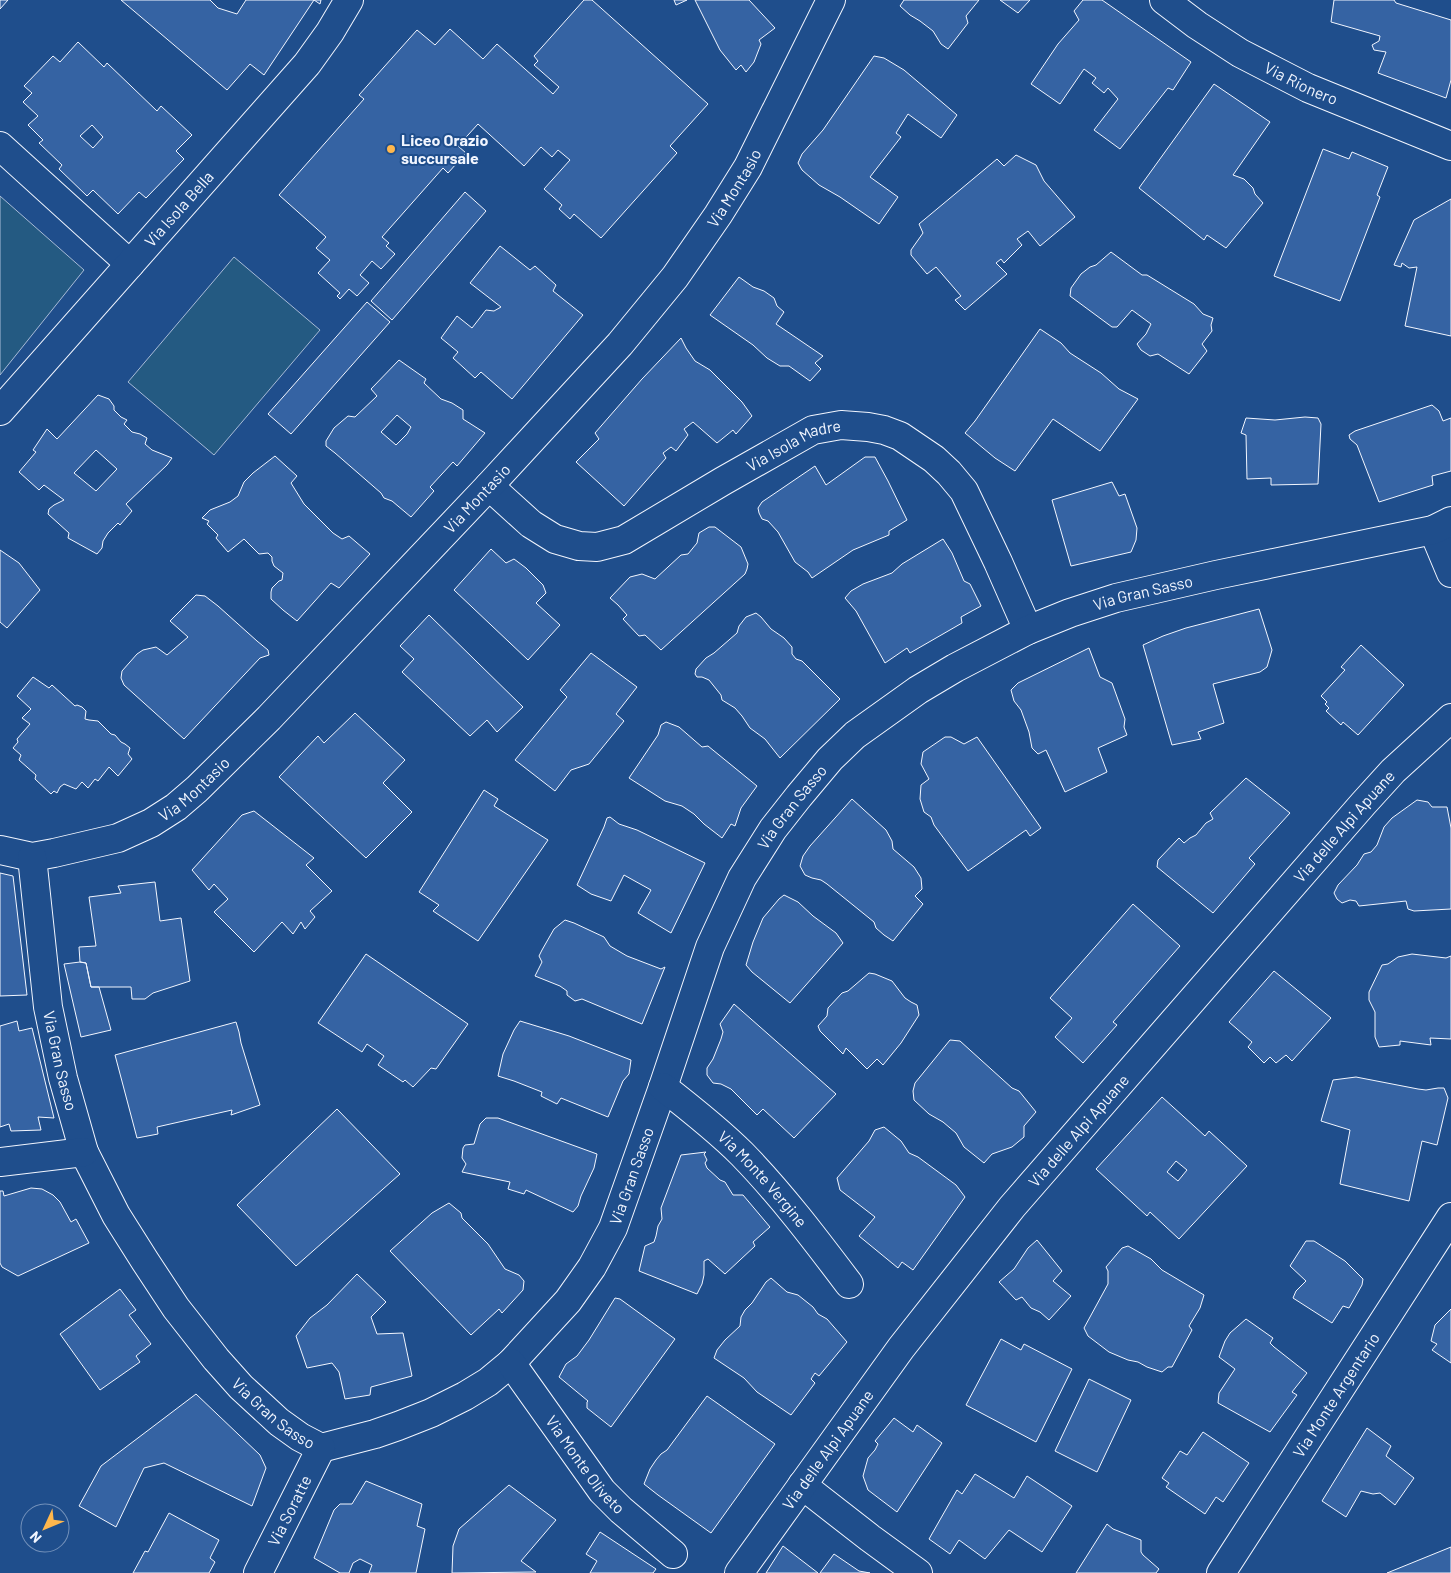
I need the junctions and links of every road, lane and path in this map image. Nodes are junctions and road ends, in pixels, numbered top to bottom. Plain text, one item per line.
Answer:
1 (349, 0) edge
2 (831, 0) edge
3 (1164, 0) edge
4 (0, 146) edge
5 (1451, 146) edge
6 (130, 264) junction
7 (0, 411) edge
8 (489, 486) junction
9 (1442, 525) edge
10 (1451, 573) edge
11 (1028, 630) junction
12 (1451, 718) edge
13 (0, 850) edge
14 (32, 857) junction
15 (663, 1087) junction
16 (84, 1152) junction
17 (0, 1162) edge
18 (1451, 1217) edge
19 (848, 1284) dead end
20 (511, 1364) junction
21 (322, 1448) junction
22 (802, 1485) junction
23 (673, 1554) dead end
24 (258, 1573) edge
25 (739, 1573) edge
26 (918, 1573) edge
27 (1221, 1573) edge

1 - 6 street, Via Isola Bella
2 - 8 street, Via Montasio
3 - 5 street, Via Rionero
4 - 6 street
6 - 7 street, Via Isola Bella
8 - 11 street, Via Isola Madre
8 - 14 street, Via Montasio
9 - 10 street
9 - 11 street, Via Gran Sasso
11 - 15 street, Via Gran Sasso
12 - 22 street, Via delle Alpi Apuane
13 - 14 street, Via Montasio
14 - 16 street, Via Gran Sasso
15 - 19 street, Via Monte Vergine
15 - 20 street, Via Gran Sasso
16 - 17 street
16 - 21 street, Via Gran Sasso
18 - 27 street, Via Monte Argentario
20 - 21 street, Via Gran Sasso
20 - 23 street, Via Monte Oliveto
21 - 24 street, Via Soratte
22 - 25 street, Via delle Alpi Apuane
22 - 26 street

